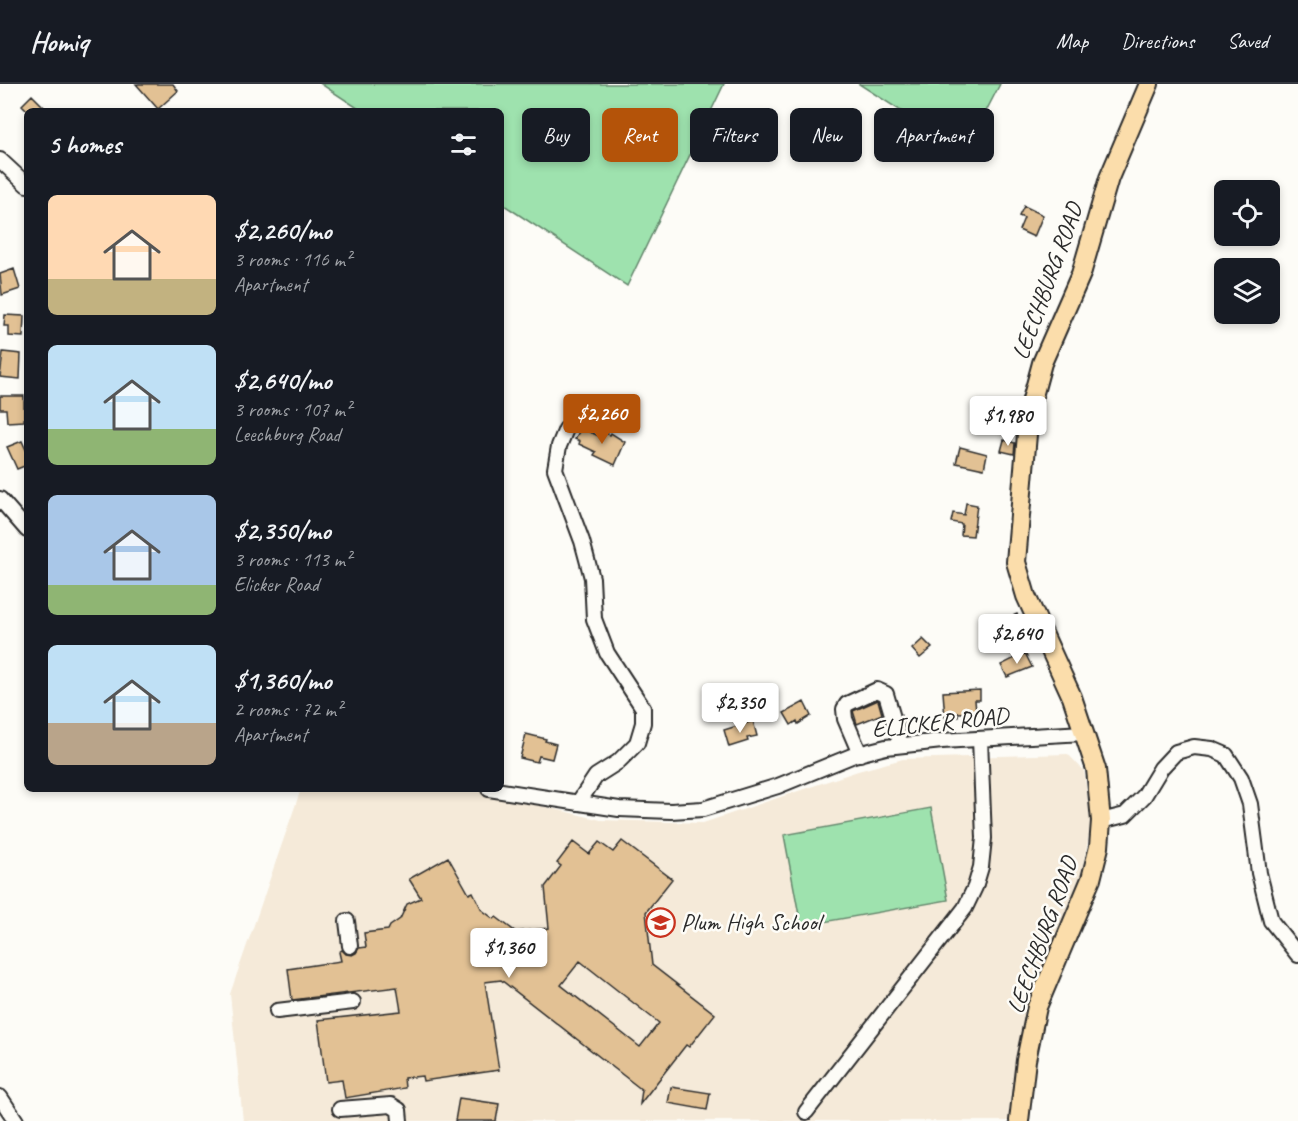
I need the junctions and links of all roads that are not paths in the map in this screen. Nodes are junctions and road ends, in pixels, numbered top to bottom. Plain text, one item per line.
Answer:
1 (1149, 84) edge
2 (0, 160) edge
3 (24, 182) edge
4 (566, 429) dead end
5 (0, 499) edge
6 (24, 527) edge
7 (1084, 733) junction
8 (980, 738) junction
9 (901, 746) junction
10 (860, 754) junction
11 (504, 791) edge
12 (578, 803) junction
13 (1101, 821) junction
14 (347, 921) dead end
15 (350, 946) dead end
16 (1298, 955) edge
17 (353, 1002) dead end
18 (277, 1011) dead end
19 (0, 1097) edge
20 (340, 1109) dead end
21 (806, 1113) dead end
22 (16, 1121) edge
23 (400, 1121) edge
24 (1019, 1121) edge

1 - 7 main road, LEECHBURG ROAD
2 - 3 street
4 - 12 street
5 - 6 street
7 - 8 street, ELICKER ROAD
7 - 13 main road, LEECHBURG ROAD
8 - 9 street, ELICKER ROAD
8 - 21 street
9 - 10 street, ELICKER ROAD
9 - 10 street
10 - 12 street, ELICKER ROAD
11 - 12 street, ELICKER ROAD
13 - 16 street
13 - 24 main road, LEECHBURG ROAD
14 - 15 street
17 - 18 street
19 - 22 street
20 - 23 street

